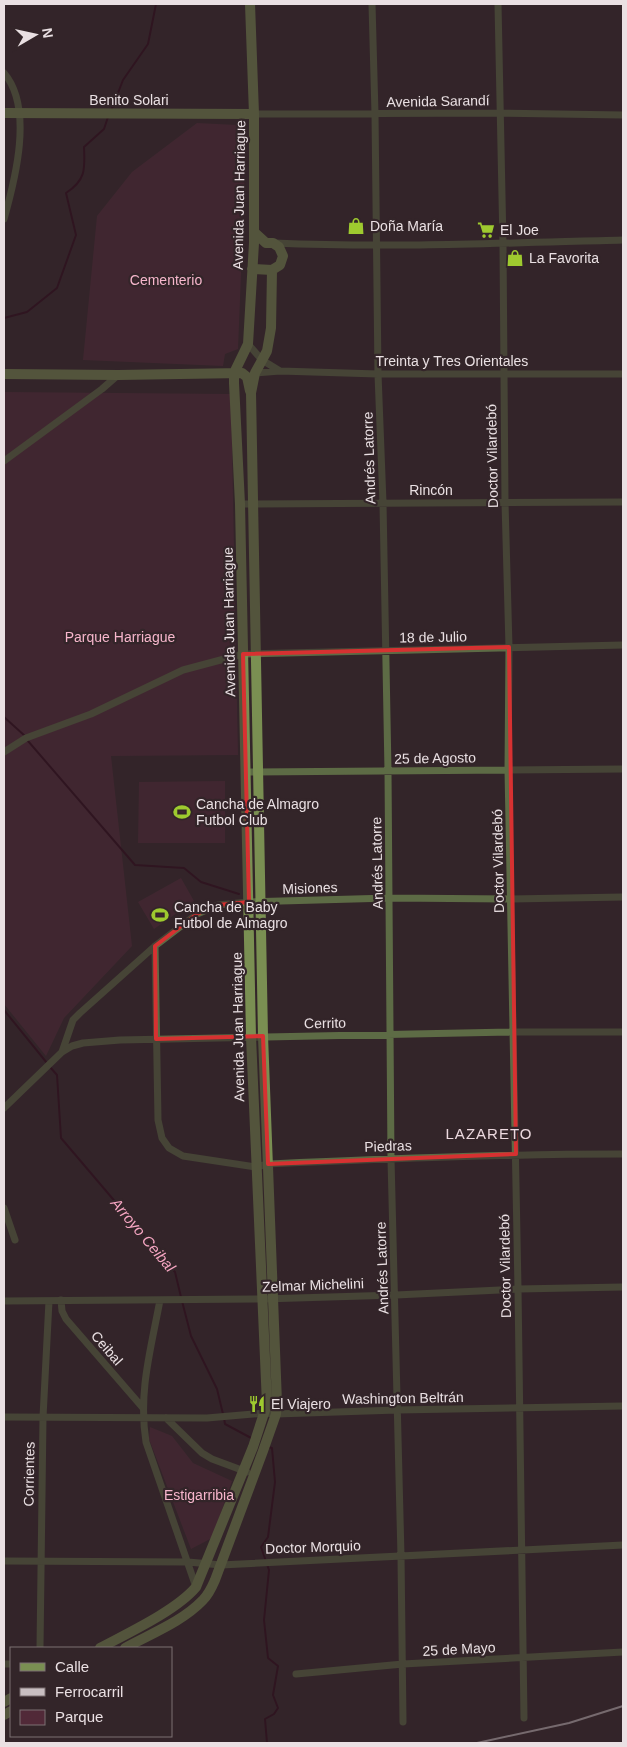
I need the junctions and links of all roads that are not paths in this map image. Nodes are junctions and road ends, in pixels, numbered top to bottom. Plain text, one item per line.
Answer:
1 (250, 4) edge
2 (372, 4) edge
3 (498, 4) edge
4 (4, 73) edge
5 (4, 113) edge
6 (19, 113) junction
7 (500, 113) junction
8 (254, 114) junction
9 (375, 114) junction
10 (623, 115) edge
11 (4, 219) edge
12 (254, 232) junction
13 (623, 240) edge
14 (270, 243) junction
15 (377, 244) junction
16 (503, 244) junction
17 (254, 247) junction
18 (252, 269) junction
19 (272, 270) junction
20 (248, 344) junction
21 (262, 360) junction
22 (280, 371) junction
23 (255, 373) junction
24 (4, 374) edge
25 (378, 374) junction
26 (623, 374) edge
27 (118, 375) junction
28 (503, 375) junction
29 (234, 378) junction
30 (251, 393) junction
31 (4, 461) edge
32 (505, 502) junction
33 (623, 502) edge
34 (383, 503) junction
35 (240, 504) junction
36 (252, 504) junction
37 (623, 645) edge
38 (509, 648) junction
39 (386, 651) junction
40 (243, 654) junction
41 (256, 654) junction
42 (4, 752) edge
43 (623, 769) edge
44 (508, 770) junction
45 (388, 771) junction
46 (247, 772) junction
47 (258, 772) junction
48 (623, 897) edge
49 (390, 898) junction
50 (511, 899) junction
51 (249, 902) junction
52 (261, 902) junction
53 (155, 946) junction
54 (514, 1032) junction
55 (623, 1032) edge
56 (390, 1035) junction
57 (263, 1036) junction
58 (251, 1037) junction
59 (156, 1039) junction
60 (62, 1052) junction
61 (4, 1108) edge
62 (516, 1154) junction
63 (623, 1154) edge
64 (391, 1159) junction
65 (268, 1164) junction
66 (256, 1167) junction
67 (4, 1208) edge
68 (15, 1240) dead end
69 (623, 1287) edge
70 (518, 1289) junction
71 (396, 1295) junction
72 (274, 1298) junction
73 (263, 1299) junction
74 (4, 1300) edge
75 (49, 1300) junction
76 (62, 1300) junction
77 (160, 1300) junction
78 (623, 1406) edge
79 (143, 1408) junction
80 (520, 1409) junction
81 (397, 1410) junction
82 (265, 1413) junction
83 (276, 1414) junction
84 (4, 1417) edge
85 (43, 1417) junction
86 (143, 1417) junction
87 (166, 1418) junction
88 (264, 1431) junction
89 (243, 1471) junction
90 (254, 1476) junction
91 (623, 1545) edge
92 (522, 1550) junction
93 (401, 1556) junction
94 (4, 1561) edge
95 (40, 1562) junction
96 (188, 1562) junction
97 (207, 1564) junction
98 (221, 1565) junction
99 (196, 1587) junction
100 (40, 1647) edge
101 (102, 1647) edge
102 (127, 1647) edge
103 (623, 1652) edge
104 (525, 1658) junction
105 (402, 1664) junction
106 (296, 1674) dead end
107 (524, 1718) dead end
108 (403, 1722) dead end

1 - 8 street, Avenida Juan Harriague
2 - 9 street, Andrés Latorre
3 - 7 street, Doctor Vilardebó
4 - 6 street
5 - 6 street, Benito Solari
6 - 8 street, Benito Solari
6 - 11 street
7 - 9 street, Avenida Sarandí
7 - 10 street, Avenida Sarandí
7 - 16 street, Doctor Vilardebó
8 - 9 street, Avenida Sarandí
8 - 12 street, Avenida Juan Harriague
9 - 15 street, Andrés Latorre
12 - 14 street
12 - 17 street, Avenida Juan Harriague
13 - 16 street
14 - 15 street
14 - 17 street
14 - 19 street
15 - 16 street
15 - 25 street, Andrés Latorre
16 - 28 street, Doctor Vilardebó
17 - 18 street, Avenida Juan Harriague
18 - 19 street
18 - 20 street, Avenida Juan Harriague
19 - 21 street, Avenida Juan Harriague
20 - 21 street, Treinta y Tres Orientales
20 - 29 street, Avenida Juan Harriague
21 - 22 street, Treinta y Tres Orientales
21 - 23 street, Avenida Juan Harriague
22 - 23 street, Treinta y Tres Orientales
22 - 25 street, Treinta y Tres Orientales
23 - 30 street, Avenida Juan Harriague
24 - 27 street
25 - 28 street, Treinta y Tres Orientales
25 - 34 street, Andrés Latorre
26 - 28 street, Treinta y Tres Orientales
27 - 29 street
27 - 31 street
28 - 32 street, Doctor Vilardebó
29 - 30 street
29 - 35 street, Avenida Juan Harriague
30 - 36 street, Avenida Juan Harriague
32 - 33 street, Rincón
32 - 34 street, Rincón
32 - 38 street, Doctor Vilardebó
34 - 36 street, Rincón
34 - 39 street, Andrés Latorre
35 - 36 street, Rincón
35 - 40 street, Avenida Juan Harriague
36 - 41 street, Avenida Juan Harriague
37 - 38 street, 18 de Julio
38 - 39 street, 18 de Julio
38 - 44 street, Doctor Vilardebó
39 - 41 street, 18 de Julio
39 - 45 street, Andrés Latorre
40 - 41 street, 18 de Julio
40 - 42 street, 18 de Julio
40 - 46 street, Avenida Juan Harriague
41 - 47 street, Avenida Juan Harriague
43 - 44 street, 25 de Agosto
44 - 45 street, 25 de Agosto
44 - 50 street, Doctor Vilardebó
45 - 47 street, 25 de Agosto
45 - 49 street, Andrés Latorre
46 - 47 street, 25 de Agosto
46 - 51 street, Avenida Juan Harriague
47 - 52 street, Avenida Juan Harriague
48 - 50 street, Misiones
49 - 50 street, Misiones
49 - 52 street, Misiones
49 - 56 street, Andrés Latorre
50 - 54 street, Doctor Vilardebó
51 - 52 street, Misiones
51 - 53 street, Misiones
51 - 58 street, Avenida Juan Harriague
52 - 57 street, Avenida Juan Harriague
53 - 59 street
53 - 60 street, Misiones
54 - 55 street, Cerrito
54 - 56 street, Cerrito
54 - 62 street, Doctor Vilardebó
56 - 57 street, Cerrito
56 - 64 street, Andrés Latorre
57 - 58 street, Cerrito
57 - 65 street, Avenida Juan Harriague
58 - 59 street, Cerrito
58 - 66 street, Avenida Juan Harriague
59 - 60 street, Cerrito
59 - 66 street, Piedras
60 - 61 street, Cerrito
62 - 63 street, Piedras
62 - 64 street, Piedras
62 - 70 street, Doctor Vilardebó
64 - 65 street, Piedras
64 - 71 street, Andrés Latorre
65 - 66 street, Piedras
65 - 72 street, Avenida Juan Harriague
66 - 73 street, Avenida Juan Harriague
67 - 68 street
69 - 70 street, Zelmar Michelini
70 - 71 street, Zelmar Michelini
70 - 80 street, Doctor Vilardebó
71 - 72 street, Zelmar Michelini
71 - 81 street, Andrés Latorre
72 - 73 street, Zelmar Michelini
72 - 83 street, Avenida Juan Harriague
73 - 77 street, Zelmar Michelini
73 - 82 street, Avenida Juan Harriague
74 - 75 street, Zelmar Michelini
75 - 76 street, Zelmar Michelini
75 - 85 street, Corrientes
76 - 77 street, Zelmar Michelini
76 - 79 street, Ceibal
77 - 79 street
78 - 80 street, Washington Beltrán
79 - 86 street
80 - 81 street, Washington Beltrán
80 - 92 street, Doctor Vilardebó
81 - 83 street, Washington Beltrán
81 - 93 street, Andrés Latorre
82 - 83 street, Washington Beltrán
82 - 87 street, Washington Beltrán
82 - 88 street, Avenida Juan Harriague
83 - 88 street, Avenida Juan Harriague
84 - 85 street, Washington Beltrán
85 - 86 street, Washington Beltrán
85 - 95 street, Corrientes
86 - 87 street, Washington Beltrán
86 - 96 street
87 - 89 street
88 - 89 street
88 - 90 street
89 - 90 street
89 - 97 street
90 - 98 street
91 - 92 street, Doctor Morquio
92 - 93 street, Doctor Morquio
92 - 104 street, Doctor Vilardebó
93 - 98 street, Doctor Morquio
93 - 105 street, Andrés Latorre
94 - 95 street, Doctor Morquio
95 - 96 street, Doctor Morquio
95 - 100 street, Corrientes
96 - 97 street, Doctor Morquio
96 - 99 street
97 - 98 street, Doctor Morquio
97 - 99 street
98 - 102 street
99 - 101 street
103 - 104 street, 25 de Mayo
104 - 105 street, 25 de Mayo
104 - 107 street, Doctor Vilardebó
105 - 106 street, 25 de Mayo
105 - 108 street, Andrés Latorre

